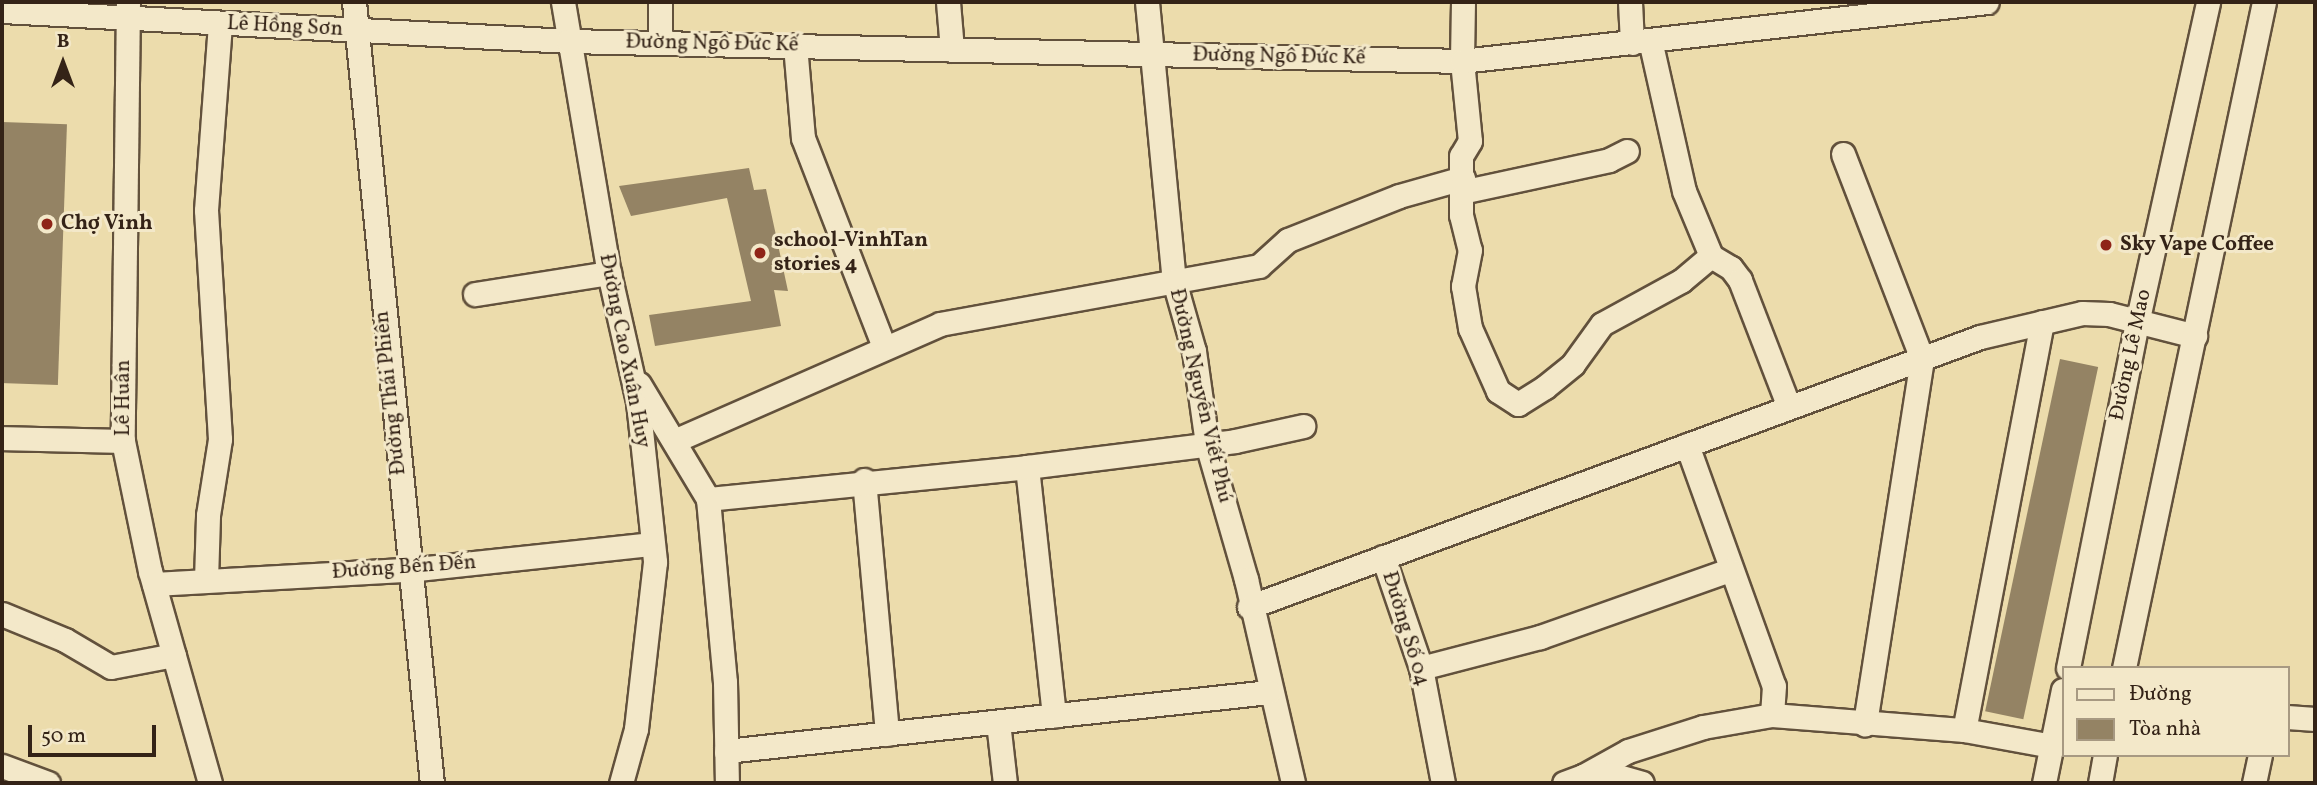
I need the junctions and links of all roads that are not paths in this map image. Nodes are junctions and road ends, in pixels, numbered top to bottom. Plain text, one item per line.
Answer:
1 (354, 2) edge
2 (563, 2) edge
3 (660, 2) edge
4 (948, 2) edge
5 (1147, 2) edge
6 (1463, 2) edge
7 (1630, 2) edge
8 (1981, 2) edge
9 (2208, 2) edge
10 (2264, 2) edge
11 (128, 10) edge
12 (2, 11) edge
13 (220, 24) junction
14 (356, 31) junction
15 (568, 41) junction
16 (1641, 41) junction
17 (660, 43) junction
18 (795, 45) junction
19 (952, 50) junction
20 (1154, 54) junction
21 (1462, 61) junction
22 (1627, 151) dead end
23 (1843, 154) dead end
24 (1463, 178) junction
25 (1711, 256) junction
26 (609, 273) junction
27 (1174, 281) junction
28 (475, 294) dead end
29 (2042, 322) junction
30 (2137, 323) junction
31 (2196, 336) junction
32 (884, 347) junction
33 (1922, 359) junction
34 (632, 372) junction
35 (1789, 408) junction
36 (1303, 426) dead end
37 (2, 438) edge
38 (123, 440) junction
39 (674, 441) junction
40 (1207, 444) junction
41 (1687, 445) junction
42 (1027, 467) junction
43 (864, 480) junction
44 (708, 499) junction
45 (653, 544) junction
46 (1383, 558) junction
47 (408, 570) junction
48 (1729, 570) junction
49 (206, 580) junction
50 (154, 584) junction
51 (1249, 607) junction
52 (2, 614) edge
53 (174, 654) junction
54 (2068, 666) edge
55 (2124, 666) edge
56 (1421, 668) junction
57 (1269, 692) junction
58 (2062, 695) edge
59 (1772, 715) junction
60 (1054, 716) junction
61 (2289, 716) edge
62 (2315, 719) edge
63 (998, 722) junction
64 (1865, 724) junction
65 (1964, 730) junction
66 (887, 734) junction
67 (2052, 746) junction
68 (726, 751) junction
69 (2105, 757) edge
70 (2260, 757) edge
71 (2, 766) edge
72 (1573, 780) edge
73 (48, 783) edge
74 (210, 783) edge
75 (432, 783) edge
76 (621, 783) edge
77 (727, 783) edge
78 (1005, 783) edge
79 (1293, 783) edge
80 (1443, 783) edge
81 (1642, 783) edge
82 (2044, 783) edge
83 (2100, 783) edge
84 (2254, 783) edge

1 - 14 street, Đường Thái Phiên
2 - 15 street, Đường Cao Xuân Huy
3 - 17 street
4 - 19 street
5 - 20 street, Đường Nguyễn Viết Phú
6 - 21 street
7 - 16 street
8 - 16 street, Đường Ngô Đức Kế
9 - 30 street, Đường Lê Mao
10 - 31 street
11 - 12 street, Lê Hồng Sơn
11 - 13 street, Lê Hồng Sơn
11 - 38 street, Lê Huân
13 - 14 street, Lê Hồng Sơn
13 - 49 street
14 - 15 street, Lê Hồng Sơn
14 - 47 street, Đường Thái Phiên
15 - 17 street, Đường Ngô Đức Kế
15 - 26 street, Đường Cao Xuân Huy
16 - 21 street, Đường Ngô Đức Kế
16 - 25 street
17 - 18 street, Đường Ngô Đức Kế
18 - 19 street, Đường Ngô Đức Kế
18 - 32 street
19 - 20 street, Đường Ngô Đức Kế
20 - 21 street, Đường Ngô Đức Kế
20 - 27 street, Đường Nguyễn Viết Phú
21 - 24 street
22 - 24 street
23 - 33 street
24 - 25 street
24 - 27 street
25 - 35 street
26 - 28 street
26 - 34 street, Đường Cao Xuân Huy
27 - 32 street
27 - 40 street, Đường Nguyễn Viết Phú
29 - 30 street
29 - 33 street
29 - 65 street
30 - 31 street
30 - 54 street, Đường Lê Mao
31 - 55 street
32 - 39 street
33 - 35 street
33 - 64 street
34 - 39 street
34 - 45 street, Đường Cao Xuân Huy
35 - 41 street
36 - 40 street
37 - 38 street
38 - 50 street, Lê Huân
39 - 44 street
40 - 42 street
40 - 51 street, Đường Nguyễn Viết Phú
41 - 46 street
41 - 48 street
42 - 43 street
42 - 60 street
43 - 44 street
43 - 66 street
44 - 68 street
45 - 47 street, Đường Bến Đến
45 - 76 street, Đường Cao Xuân Huy
46 - 51 street
46 - 56 street, Đường Số 04
47 - 49 street, Đường Bến Đến
47 - 75 street, Đường Thái Phiên
48 - 56 street
48 - 59 street
49 - 50 street, Đường Bến Đến
50 - 53 street, Lê Huân
51 - 57 street, Đường Nguyễn Viết Phú
52 - 53 street
53 - 74 street, Lê Huân
56 - 80 street, Đường Số 04
57 - 60 street
57 - 79 street, Đường Nguyễn Viết Phú
58 - 67 street
59 - 64 street
59 - 72 street
60 - 63 street
61 - 62 street
63 - 66 street
63 - 78 street
64 - 65 street
65 - 67 street
66 - 68 street
67 - 82 street
68 - 77 street
69 - 83 street
70 - 84 street
71 - 73 street
72 - 81 street

